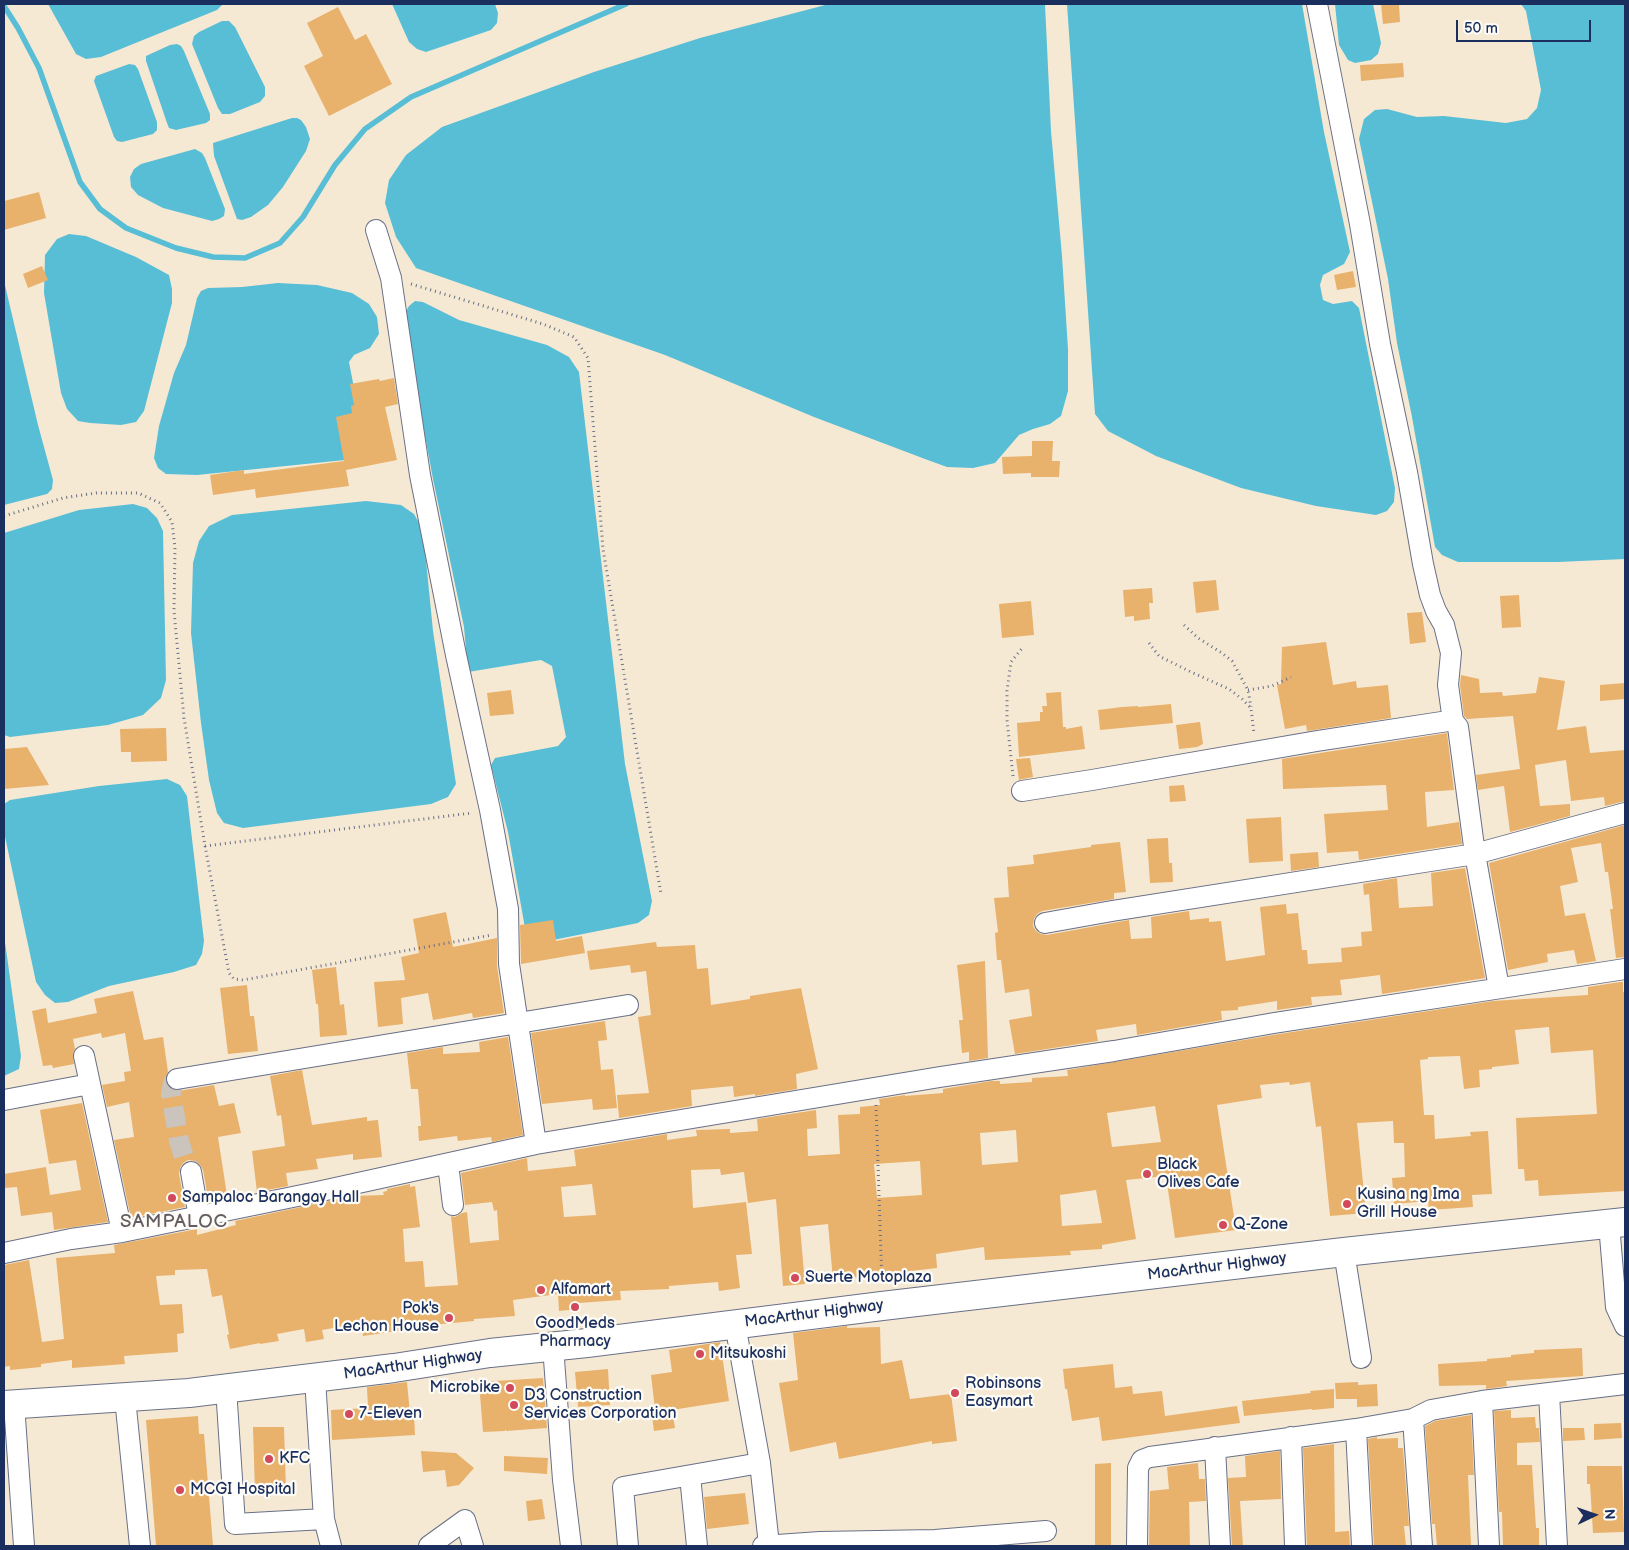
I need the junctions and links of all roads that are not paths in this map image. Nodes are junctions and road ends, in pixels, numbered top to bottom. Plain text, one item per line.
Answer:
1 (1317, 4) edge
2 (376, 230) dead end
3 (1453, 721) junction
4 (1022, 791) road end
5 (1625, 813) edge
6 (1475, 854) junction
7 (1045, 923) dead end
8 (1625, 968) edge
9 (1499, 988) junction
10 (628, 1005) dead end
11 (518, 1022) junction
12 (84, 1056) dead end
13 (179, 1079) dead end
14 (90, 1084) junction
15 (4, 1100) edge
16 (536, 1144) junction
17 (448, 1164) junction
18 (191, 1172) tunnel mouth
19 (453, 1205) dead end
20 (199, 1216) junction
21 (1617, 1223) edge
22 (122, 1232) junction
23 (1344, 1252) junction
24 (4, 1254) edge
25 (735, 1324) junction
26 (1625, 1326) edge
27 (553, 1346) junction
28 (1362, 1358) dead end
29 (315, 1379) junction
30 (1625, 1384) edge
31 (226, 1388) junction
32 (1549, 1393) junction
33 (125, 1398) junction
34 (1482, 1401) junction
35 (9, 1405) edge
36 (1413, 1419) junction
37 (1356, 1429) junction
38 (1291, 1437) junction
39 (1215, 1447) junction
40 (760, 1463) junction
41 (690, 1476) junction
42 (324, 1519) junction
43 (1046, 1530) dead end
44 (24, 1546) edge
45 (140, 1546) edge
46 (331, 1546) edge
47 (429, 1546) edge
48 (473, 1546) edge
49 (571, 1546) edge
50 (628, 1546) edge
51 (697, 1546) edge
52 (766, 1546) edge
53 (1137, 1546) edge
54 (1220, 1546) edge
55 (1294, 1546) edge
56 (1362, 1546) edge
57 (1422, 1546) edge
58 (1489, 1546) edge
59 (1557, 1546) edge

1 - 3 street
2 - 11 street
3 - 4 street
3 - 6 street
5 - 6 street
6 - 7 street
6 - 9 street
8 - 9 street
9 - 16 street
10 - 11 street
11 - 13 street
11 - 16 street
12 - 14 street
14 - 15 street
14 - 22 street
16 - 17 street
17 - 19 street
17 - 20 street
18 - 20 street
20 - 22 street
21 - 23 highway, MacArthur Highway
21 - 26 street
22 - 24 street
23 - 25 highway, MacArthur Highway
23 - 28 street
25 - 27 highway, MacArthur Highway
25 - 40 street
27 - 29 highway, MacArthur Highway
27 - 49 street
29 - 31 highway, MacArthur Highway
29 - 42 street
30 - 32 street
31 - 33 highway, MacArthur Highway
31 - 42 street
32 - 34 street
32 - 59 street
33 - 35 highway, MacArthur Highway
33 - 45 street
34 - 36 street
34 - 58 street
35 - 44 street
36 - 37 street
36 - 57 street
37 - 38 street
37 - 56 street
38 - 39 street
38 - 55 street
39 - 53 street
39 - 54 street
40 - 41 street
40 - 52 street
41 - 50 street
41 - 51 street
42 - 46 street
43 - 52 street
47 - 48 street

